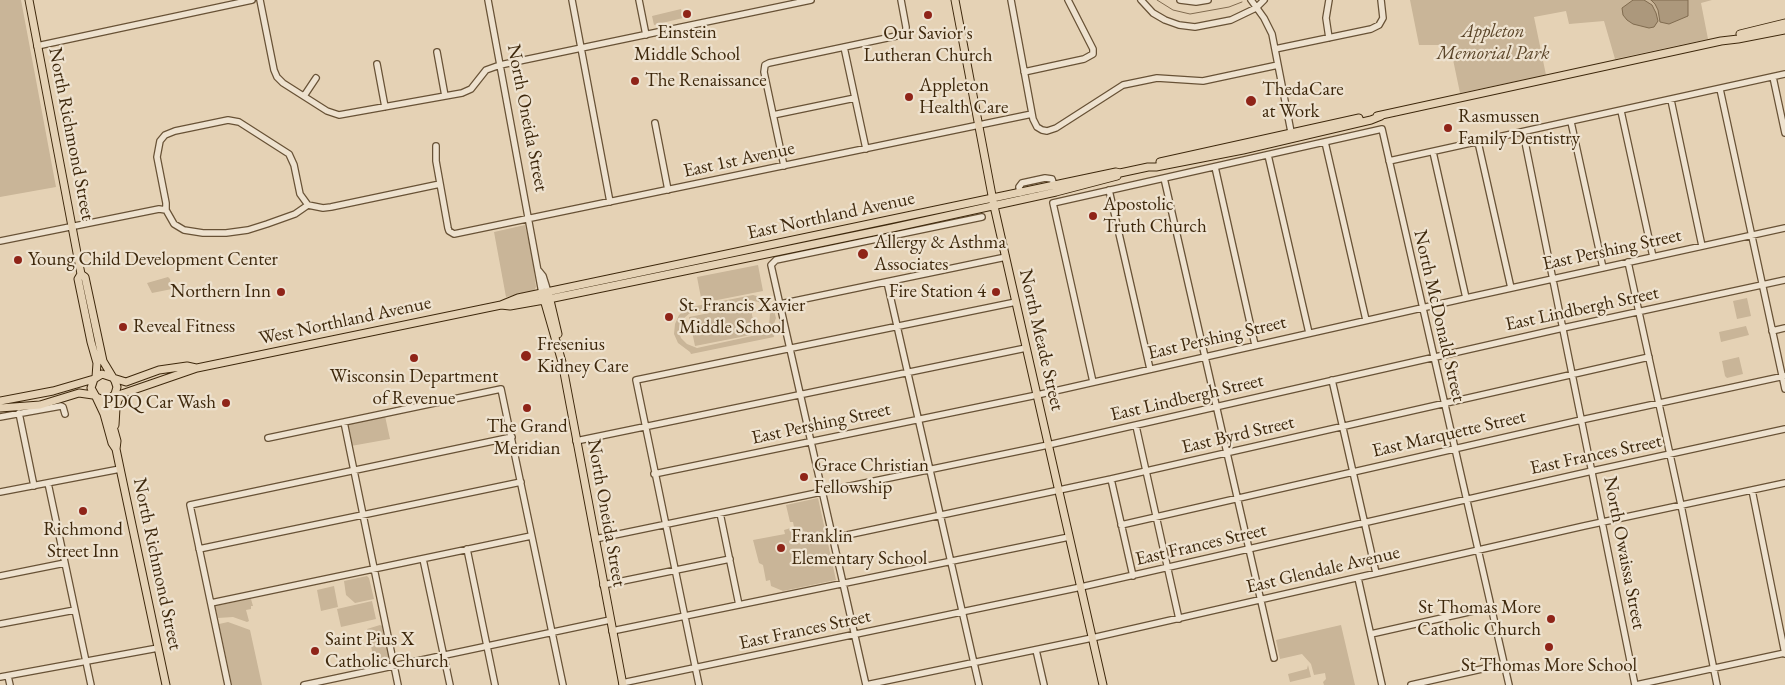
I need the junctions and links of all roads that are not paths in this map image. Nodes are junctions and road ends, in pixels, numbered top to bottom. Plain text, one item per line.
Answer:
1 (29, 0) edge
2 (252, 0) edge
3 (260, 0) edge
4 (488, 0) edge
5 (572, 0) edge
6 (639, 0) edge
7 (811, 0) edge
8 (901, 0) edge
9 (955, 0) edge
10 (1011, 0) edge
11 (1068, 0) edge
12 (1141, 0) edge
13 (1180, 0) edge
14 (1208, 0) edge
15 (1250, 0) edge
16 (1264, 0) edge
17 (1329, 0) edge
18 (1380, 0) edge
19 (1256, 8) junction
20 (1785, 23) edge
21 (1785, 30) edge
22 (646, 35) junction
23 (1329, 38) junction
24 (1721, 41) junction
25 (37, 46) junction
26 (844, 47) junction
27 (580, 48) junction
28 (1275, 48) junction
29 (437, 52) dead end
30 (377, 64) dead end
31 (1278, 64) junction
32 (500, 65) junction
33 (1024, 72) junction
34 (1785, 74) edge
35 (1773, 77) junction
36 (316, 78) dead end
37 (1720, 89) junction
38 (304, 96) junction
39 (445, 96) junction
40 (855, 98) junction
41 (1671, 100) junction
42 (385, 107) junction
43 (1621, 111) junction
44 (1032, 114) junction
45 (773, 115) junction
46 (1571, 122) junction
47 (655, 123) dead end
48 (979, 125) junction
49 (1523, 132) junction
50 (1785, 133) edge
51 (1292, 136) junction
52 (1325, 142) junction
53 (1478, 142) junction
54 (436, 146) dead end
55 (866, 149) junction
56 (1433, 152) junction
57 (1268, 155) junction
58 (1389, 162) junction
59 (784, 166) junction
60 (1215, 167) junction
61 (1164, 178) junction
62 (440, 184) junction
63 (1056, 189) junction
64 (668, 190) junction
65 (1109, 190) junction
66 (610, 202) junction
67 (994, 202) junction
68 (308, 204) junction
69 (166, 210) junction
70 (982, 217) dead end
71 (530, 219) junction
72 (72, 227) junction
73 (1785, 228) edge
74 (1752, 235) junction
75 (0, 241) edge
76 (1702, 246) junction
77 (1006, 257) junction
78 (1653, 257) junction
79 (1628, 262) junction
80 (1603, 268) junction
81 (81, 274) junction
82 (1553, 278) junction
83 (1785, 280) edge
84 (888, 282) junction
85 (1762, 285) junction
86 (1511, 288) junction
87 (546, 296) junction
88 (1466, 298) junction
89 (1016, 302) junction
90 (780, 304) junction
91 (1422, 308) junction
92 (1639, 312) junction
93 (1366, 320) junction
94 (898, 326) junction
95 (1563, 328) junction
96 (1785, 328) edge
97 (1772, 331) junction
98 (1309, 333) junction
99 (1256, 345) junction
100 (1026, 348) junction
101 (790, 349) junction
102 (1205, 356) junction
103 (1433, 357) junction
104 (1649, 357) junction
105 (197, 368) junction
106 (1150, 369) junction
107 (908, 372) junction
108 (1572, 374) junction
109 (1784, 376) edge
110 (95, 378) junction
111 (112, 378) junction
112 (1332, 380) junction
113 (1093, 382) junction
114 (1785, 390) edge
115 (122, 394) junction
116 (801, 395) junction
117 (1037, 395) junction
118 (94, 396) junction
119 (112, 397) junction
120 (0, 400) edge
121 (1444, 403) junction
122 (1658, 404) junction
123 (1217, 407) junction
124 (0, 408) edge
125 (19, 414) junction
126 (66, 414) dead end
127 (0, 417) edge
128 (919, 419) junction
129 (1581, 420) junction
130 (344, 422) junction
131 (1136, 426) junction
132 (1343, 426) junction
133 (645, 427) junction
134 (114, 428) junction
135 (1785, 429) edge
136 (512, 437) junction
137 (268, 438) dead end
138 (576, 441) junction
139 (811, 441) junction
140 (1048, 445) junction
141 (116, 449) junction
142 (1454, 449) junction
143 (1227, 453) junction
144 (1670, 454) junction
145 (120, 469) junction
146 (353, 470) junction
147 (930, 470) junction
148 (1146, 471) junction
149 (1592, 471) junction
150 (1353, 472) junction
151 (654, 474) junction
152 (1111, 479) junction
153 (521, 482) junction
154 (48, 483) junction
155 (1785, 483) edge
156 (34, 486) junction
157 (1752, 490) junction
158 (1058, 491) junction
159 (0, 492) edge
160 (823, 492) junction
161 (1237, 498) junction
162 (1466, 500) junction
163 (1681, 505) junction
164 (720, 514) junction
165 (362, 515) junction
166 (941, 515) junction
167 (1156, 516) junction
168 (1603, 522) junction
169 (1365, 523) junction
170 (665, 525) junction
171 (1121, 525) junction
172 (531, 536) junction
173 (1069, 537) junction
174 (833, 538) junction
175 (595, 540) junction
176 (199, 549) junction
177 (467, 549) junction
178 (1249, 549) junction
179 (1478, 550) junction
180 (423, 559) junction
181 (730, 559) junction
182 (951, 561) junction
183 (65, 564) junction
184 (1168, 568) junction
185 (373, 569) junction
186 (675, 570) junction
187 (1376, 573) junction
188 (0, 576) edge
189 (1133, 576) junction
190 (1358, 578) junction
191 (844, 583) junction
192 (603, 585) junction
193 (1081, 587) junction
194 (1261, 600) junction
195 (211, 603) junction
196 (739, 605) junction
197 (1491, 607) junction
198 (75, 610) junction
199 (962, 612) junction
200 (684, 616) junction
201 (1179, 619) junction
202 (610, 620) junction
203 (0, 624) edge
204 (612, 632) junction
205 (551, 633) junction
206 (1371, 634) junction
207 (855, 635) junction
208 (1092, 638) junction
209 (487, 646) junction
210 (158, 648) junction
211 (1036, 650) junction
212 (1785, 653) edge
213 (444, 656) junction
214 (1274, 658) dead end
215 (86, 661) junction
216 (974, 663) junction
217 (1504, 664) junction
218 (394, 666) junction
219 (695, 668) junction
220 (1713, 668) junction
221 (8, 676) junction
222 (0, 677) edge
223 (341, 678) junction
224 (623, 684) edge
225 (10, 685) edge
226 (91, 685) edge
227 (166, 685) edge
228 (228, 685) edge
229 (304, 685) edge
230 (342, 685) edge
231 (398, 685) edge
232 (450, 685) edge
233 (495, 685) edge
234 (563, 685) edge
235 (698, 685) edge
236 (866, 685) edge
237 (979, 685) edge
238 (1044, 685) edge
239 (1103, 685) edge
240 (1382, 685) edge
241 (1411, 685) edge
242 (1508, 685) edge
243 (1636, 685) edge
244 (1717, 685) edge

1 - 25 main road, North Richmond Street
2 - 25 street
3 - 38 street
4 - 32 street, North Oneida Street
5 - 27 street
6 - 22 street
7 - 22 street
8 - 26 street
9 - 48 main road, North Meade Street
10 - 33 street
11 - 33 street
12 - 19 street
13 - 14 street
15 - 19 street
16 - 19 street
17 - 23 street
18 - 23 street
19 - 28 street
20 - 24 main road, East Northland Avenue
21 - 24 main road, East Northland Avenue
22 - 27 street
23 - 28 street
24 - 51 main road, East Northland Avenue
25 - 72 main road, North Richmond Street
26 - 40 street
26 - 45 street
27 - 32 street
27 - 66 street
28 - 31 street
29 - 39 street
30 - 42 street
31 - 44 street
31 - 51 street
32 - 39 street
32 - 71 street, North Oneida Street
33 - 44 street
34 - 35 street
35 - 37 street
35 - 50 street
36 - 38 street
37 - 41 street
37 - 74 street
38 - 42 street
39 - 42 street
40 - 45 street
40 - 55 street
41 - 43 street
41 - 76 street
43 - 46 street
43 - 78 street
44 - 48 street, East 1st Avenue
45 - 59 street
46 - 49 street
46 - 80 street
47 - 64 street
48 - 55 street, East 1st Avenue
48 - 67 main road, North Meade Street
49 - 53 street
49 - 82 street, North Owaissa Street
51 - 63 main road, East Northland Avenue
52 - 57 street
52 - 58 street, North McDonald Street
52 - 93 street
53 - 56 street
53 - 86 street
54 - 62 street
55 - 59 street, East 1st Avenue
56 - 58 street
56 - 88 street
57 - 60 street
57 - 98 street
58 - 91 street, North McDonald Street
59 - 64 street, East 1st Avenue
60 - 61 street
60 - 99 street
61 - 65 street
61 - 102 street
62 - 68 street
62 - 71 street, East 1st Avenue
63 - 67 main road, East Northland Avenue
63 - 67 main road, East Northland Avenue
64 - 66 street, East 1st Avenue
65 - 106 street
65 - 113 street
66 - 71 street, East 1st Avenue
67 - 77 main road, North Meade Street
67 - 87 main road, East Northland Avenue
68 - 69 street
68 - 69 street
69 - 72 street
70 - 90 street
71 - 87 street, North Oneida Street
72 - 75 street
72 - 81 main road, North Richmond Street
73 - 74 street, East Pershing Street
74 - 76 street, East Pershing Street
74 - 85 street
76 - 78 street, East Pershing Street
77 - 84 street
77 - 89 main road, North Meade Street
78 - 79 street, East Pershing Street
79 - 80 street, East Pershing Street
79 - 92 street
80 - 82 street, East Pershing Street
81 - 110 main road, North Richmond Street
81 - 111 main road, North Richmond Street
82 - 86 street, East Pershing Street
82 - 95 street, North Owaissa Street
83 - 85 street, East Lindbergh Street
84 - 90 street
84 - 94 street
85 - 92 street, East Lindbergh Street
85 - 97 street
86 - 88 street, East Pershing Street
87 - 105 main road, West Northland Avenue
87 - 138 main road, North Oneida Street
88 - 91 street, East Pershing Street
89 - 94 street
89 - 100 main road, North Meade Street
90 - 101 street
91 - 93 street, East Pershing Street
91 - 103 street, North McDonald Street
92 - 95 street, East Lindbergh Street
92 - 104 street
93 - 98 street, East Pershing Street
94 - 101 street
94 - 107 street
95 - 103 street, East Lindbergh Street
95 - 108 street, North Owaissa Street
96 - 97 street
97 - 109 street
98 - 99 street, East Pershing Street
99 - 102 street, East Pershing Street
100 - 107 street
100 - 117 main road, North Meade Street
101 - 116 street
101 - 133 street
102 - 106 street, East Pershing Street
102 - 123 street
103 - 112 street, East Lindbergh Street
103 - 121 street, North McDonald Street
104 - 108 street, East Byrd Street
104 - 122 street
105 - 111 main road, West Northland Avenue
105 - 115 main road, West Northland Avenue
106 - 113 street, East Pershing Street
107 - 116 street
107 - 128 street
108 - 121 street, East Byrd Street
108 - 129 street, North Owaissa Street
109 - 114 street
109 - 122 street, East Marquette Street
110 - 111 main road
110 - 118 main road
110 - 120 main road
111 - 119 main road
112 - 123 street, East Lindbergh Street
112 - 132 street
113 - 117 street, East Pershing Street
115 - 119 main road, West Northland Avenue
115 - 134 main road
116 - 133 street
116 - 139 street
117 - 128 street, East Pershing Street
117 - 140 main road, North Meade Street
118 - 119 main road
118 - 124 main road
118 - 141 main road, North Richmond Street
119 - 134 main road, North Richmond Street
121 - 132 street, East Byrd Street
121 - 142 street, North McDonald Street
122 - 129 street, East Marquette Street
122 - 144 street
123 - 131 street, East Lindbergh Street
123 - 143 street
125 - 126 street
125 - 127 street
125 - 156 street
128 - 139 street, East Pershing Street
128 - 147 street
129 - 142 street, East Marquette Street
129 - 149 street, North Owaissa Street
130 - 136 street
130 - 137 street
130 - 146 street
131 - 140 street, East Lindbergh Street
131 - 148 street
132 - 143 street, East Byrd Street
132 - 150 street
133 - 138 street
133 - 151 street
134 - 141 main road, North Richmond Street
135 - 144 street, East Frances Street
136 - 146 street
136 - 153 street
138 - 175 main road, North Oneida Street
139 - 151 street, East Pershing Street
139 - 160 street
140 - 147 street, East Lindbergh Street
140 - 158 main road, North Meade Street
141 - 145 main road, North Richmond Street
142 - 150 street, East Marquette Street
142 - 162 street, North McDonald Street
143 - 148 street, East Byrd Street
143 - 161 street
144 - 149 street, East Frances Street
144 - 163 street
145 - 154 street
145 - 210 main road, North Richmond Street
146 - 165 street
146 - 176 street
147 - 160 street, East Lindbergh Street
147 - 166 street
148 - 152 street, East Byrd Street
148 - 167 street
149 - 162 street, East Frances Street
149 - 168 street, North Owaissa Street
150 - 161 street, East Marquette Street
150 - 169 street
151 - 170 street
152 - 158 street, East Byrd Street
152 - 171 street
153 - 165 street
153 - 172 street
154 - 156 street
154 - 183 street
155 - 157 street, East Glendale Avenue
156 - 159 street
157 - 163 street, East Glendale Avenue
157 - 212 street
158 - 166 street, East Byrd Street
158 - 173 main road, North Meade Street
160 - 164 street, East Lindbergh Street
160 - 174 street
161 - 167 street, East Marquette Street
161 - 178 street
162 - 169 street, East Frances Street
162 - 179 street, North McDonald Street
163 - 168 street, East Glendale Avenue
163 - 220 street
164 - 170 street, East Lindbergh Street
164 - 181 street
165 - 176 street
165 - 185 street
166 - 174 street, East Byrd Street
166 - 182 street
167 - 171 street, East Marquette Street
167 - 184 street
168 - 179 street, East Glendale Avenue
168 - 243 street, North Owaissa Street
169 - 178 street, East Frances Street
169 - 187 street
170 - 175 street, East Lindbergh Street
170 - 186 street
171 - 189 street
172 - 177 street
172 - 205 street
173 - 182 street
173 - 193 main road, North Meade Street
174 - 191 street
175 - 192 main road, North Oneida Street
176 - 195 street
177 - 180 street
177 - 209 street
178 - 184 street, East Frances Street
178 - 194 street
179 - 187 street, East Glendale Avenue
179 - 197 street, North McDonald Street
180 - 185 street
180 - 213 street
181 - 186 street
181 - 196 street
182 - 191 street
182 - 199 street
183 - 188 street
183 - 198 street
184 - 189 street, East Frances Street
184 - 201 street
185 - 195 street
185 - 218 street
186 - 192 street
186 - 200 street
187 - 190 street, East Glendale Avenue
189 - 193 street, East Frances Street
190 - 194 street, East Glendale Avenue
190 - 206 street
191 - 196 street
191 - 207 street
192 - 202 main road, North Oneida Street
193 - 199 street, East Frances Street
193 - 208 main road, North Meade Street
194 - 201 street, East Glendale Avenue
194 - 214 street
195 - 228 street
196 - 200 street
197 - 206 street
197 - 217 street, North McDonald Street
198 - 203 street
198 - 215 street
199 - 207 street, East Frances Street
199 - 216 street
200 - 204 street
200 - 219 street
201 - 208 street, East Glendale Avenue
202 - 204 main road, North Oneida Street
202 - 205 street
204 - 224 main road, North Oneida Street
205 - 209 street
205 - 234 street
206 - 240 street
207 - 219 street, East Frances Street
207 - 236 street
208 - 211 street, East Glendale Avenue
208 - 239 main road, North Meade Street
209 - 213 street
209 - 233 street
210 - 215 street
210 - 227 main road, North Richmond Street
211 - 216 street, East Glendale Avenue
211 - 238 street
212 - 220 street
213 - 218 street
213 - 232 street
215 - 221 street
215 - 226 street
216 - 236 street, East Glendale Avenue
216 - 237 street
217 - 241 street
217 - 242 street, North McDonald Street
218 - 223 street
218 - 231 street
219 - 224 street, East Frances Street
219 - 235 street
220 - 243 street
220 - 244 street
221 - 222 street
221 - 225 street
223 - 229 street
223 - 230 street

